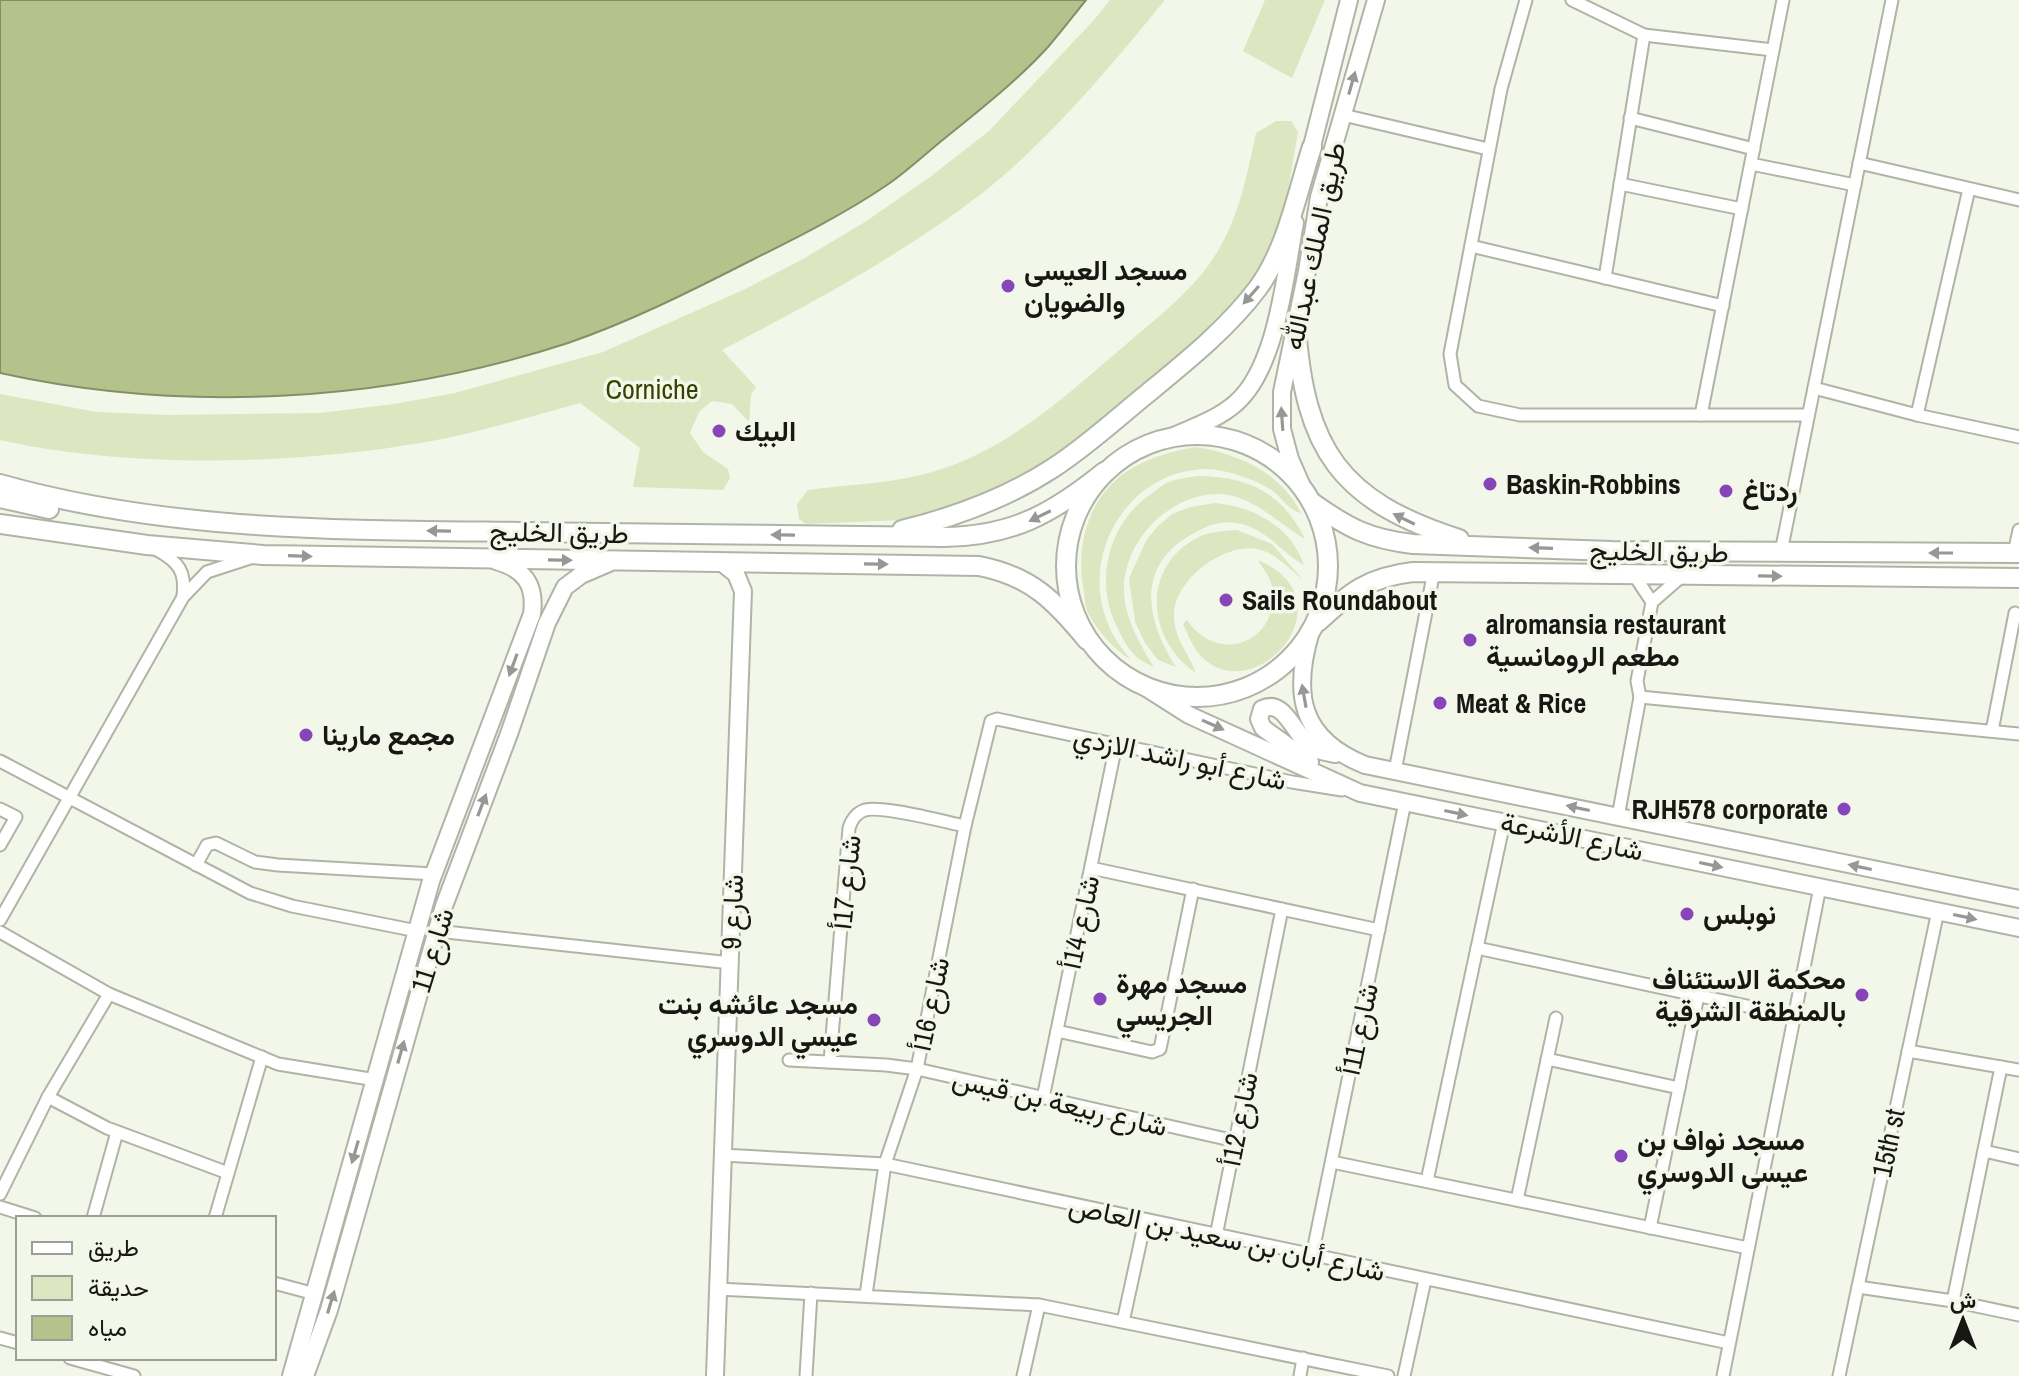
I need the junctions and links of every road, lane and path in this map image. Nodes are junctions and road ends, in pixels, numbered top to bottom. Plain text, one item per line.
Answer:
1 (1349, 0) edge
2 (1376, 0) edge
3 (1526, 0) edge
4 (1572, 0) edge
5 (1783, 0) edge
6 (1892, 0) edge
7 (1644, 35) junction
8 (1773, 50) junction
9 (1343, 115) junction
10 (1630, 118) junction
11 (1312, 147) junction
12 (1488, 149) junction
13 (1754, 149) junction
14 (1859, 163) junction
15 (1751, 164) junction
16 (1620, 184) junction
17 (1855, 185) junction
18 (1969, 189) junction
19 (2019, 200) edge
20 (1742, 209) junction
21 (1471, 246) junction
22 (1605, 278) junction
23 (1723, 306) junction
24 (1296, 326) junction
25 (1814, 388) junction
26 (1701, 415) junction
27 (1808, 415) junction
28 (1917, 415) junction
29 (1176, 435) junction
30 (2019, 437) edge
31 (1104, 472) junction
32 (0, 484) edge
33 (1308, 497) junction
34 (0, 498) edge
35 (0, 511) edge
36 (0, 524) edge
37 (243, 525) junction
38 (2019, 530) edge
39 (868, 537) junction
40 (109, 539) junction
41 (147, 545) junction
42 (1477, 545) junction
43 (1781, 552) junction
44 (2017, 553) edge
45 (263, 555) junction
46 (490, 559) junction
47 (616, 561) junction
48 (721, 562) junction
49 (772, 563) junction
50 (1434, 571) junction
51 (1634, 575) junction
52 (1682, 575) junction
53 (2019, 578) edge
54 (743, 591) junction
55 (183, 597) junction
56 (1652, 602) junction
57 (2015, 613) dead end
58 (1314, 627) junction
59 (1087, 640) junction
60 (1145, 687) junction
61 (1640, 697) junction
62 (1000, 720) joint
63 (490, 726) junction
64 (1992, 731) junction
65 (509, 734) junction
66 (2019, 734) edge
67 (1116, 745) junction
68 (1340, 755) junction
69 (0, 761) edge
70 (1395, 771) junction
71 (1320, 774) junction
72 (1360, 793) junction
73 (70, 798) junction
74 (1405, 802) junction
75 (0, 809) edge
76 (1618, 817) junction
77 (1504, 822) junction
78 (965, 826) junction
79 (0, 845) edge
80 (196, 865) junction
81 (1091, 868) junction
82 (434, 874) junction
83 (1820, 887) junction
84 (1193, 889) junction
85 (2019, 899) edge
86 (1282, 909) junction
87 (1938, 911) junction
88 (0, 920) edge
89 (2019, 928) edge
90 (1379, 930) junction
91 (417, 931) junction
92 (437, 931) junction
93 (0, 932) edge
94 (1477, 948) junction
95 (731, 963) junction
96 (109, 994) junction
97 (1698, 996) junction
98 (1793, 1016) junction
99 (1556, 1018) dead end
100 (1057, 1031) junction
101 (1908, 1051) junction
102 (262, 1057) junction
103 (1547, 1059) junction
104 (789, 1060) dead end
105 (830, 1062) junction
106 (2001, 1067) junction
107 (917, 1069) junction
108 (2019, 1070) edge
109 (376, 1080) junction
110 (1679, 1088) junction
111 (48, 1097) junction
112 (1043, 1098) junction
113 (117, 1132) junction
114 (1235, 1141) junction
115 (1984, 1151) junction
116 (722, 1155) junction
117 (2019, 1159) edge
118 (1332, 1162) junction
119 (885, 1164) junction
120 (228, 1173) junction
121 (1427, 1181) junction
122 (0, 1194) edge
123 (1517, 1200) junction
124 (0, 1207) edge
125 (29, 1216) edge
126 (94, 1216) edge
127 (216, 1216) edge
128 (1145, 1221) junction
129 (1650, 1228) junction
130 (1216, 1236) junction
131 (1748, 1248) junction
132 (1312, 1256) junction
133 (1425, 1280) junction
134 (276, 1284) edge
135 (1858, 1287) junction
136 (717, 1289) junction
137 (811, 1293) junction
138 (315, 1294) junction
139 (866, 1295) junction
140 (1953, 1301) junction
141 (1039, 1305) junction
142 (2019, 1315) edge
143 (1123, 1322) junction
144 (1729, 1343) junction
145 (1303, 1358) junction
146 (77, 1360) edge
147 (134, 1376) edge
148 (291, 1376) edge
149 (305, 1376) edge
150 (715, 1376) edge
151 (806, 1376) edge
152 (1023, 1376) edge
153 (1300, 1376) edge
154 (1388, 1376) edge
155 (1404, 1376) edge
156 (1723, 1376) edge
157 (1839, 1376) edge

1 - 11 street, طريق الملك عبدالله
9 -> 2 street, طريق الملك عبدالله
3 - 12 street
4 - 7 street
5 - 8 street
6 - 14 street
7 - 8 street
7 - 10 street
8 - 13 street
9 - 12 street
9 - 24 street, طريق الملك عبدالله
10 - 13 street
10 - 16 street
11 - 29 street, طريق الملك عبدالله
11 -> 39 main road
12 - 21 street
13 - 15 street
14 - 17 street
14 - 18 street
15 - 17 street
15 - 20 street
16 - 20 street
16 - 22 street
17 - 25 street
18 - 19 street
18 - 28 street
20 - 23 street
21 - 22 street
21 - 26 street
22 - 23 street
23 - 26 street
33 -> 24 street, طريق الملك عبدالله
42 -> 24 main road
25 - 27 street
25 - 28 street
26 - 27 street
27 - 43 street
28 - 30 street
29 - 31 main road
29 - 33 main road
31 -> 39 main road, طريق الخليج
31 - 59 main road
32 - 37 main road, طريق الخليج
33 - 42 main road, طريق الخليج
33 - 58 main road
34 - 37 main road
35 - 40 main road
36 - 40 main road, طريق الخليج
39 -> 37 main road, طريق الخليج
38 - 44 street
40 - 41 main road, طريق الخليج
41 - 45 main road, طريق الخليج
41 - 55 street
43 -> 42 main road, طريق الخليج
44 -> 43 main road, طريق الخليج
45 -> 46 main road, طريق الخليج
45 - 55 street
46 -> 47 main road, طريق الخليج
46 -> 63 street, شارع 11
47 - 48 main road, طريق الخليج
47 - 65 street, شارع 11
48 - 49 main road, طريق الخليج
48 - 54 street
49 - 54 street
49 -> 59 main road, طريق الخليج
50 - 51 main road, طريق الخليج
50 - 58 main road, طريق الخليج
50 - 70 street
51 - 52 main road, طريق الخليج
51 - 56 street
52 -> 53 main road, طريق الخليج
52 - 56 street
54 - 95 street, شارع 9
55 - 73 street
56 - 61 street
57 - 64 street
58 - 60 main road
68 -> 58 street
59 - 60 main road
60 -> 71 street, شارع الأشرعة
61 - 64 street
61 - 76 street
62 - 67 street, شارع أبو راشد الازدي
62 - 78 street, شارع 16أ
63 - 65 street
63 - 82 street, شارع 11
64 - 66 street
92 -> 65 street, شارع 11
67 - 72 street, شارع أبو راشد الازدي
67 - 81 street, شارع 14أ
68 - 70 street, شارع الأشرعة
68 - 71 street, شارع الأشرعة
69 - 73 street
76 -> 70 street, شارع الأشرعة
71 - 72 street, شارع الأشرعة
72 - 74 street, شارع الأشرعة
73 - 80 street
73 - 88 street
74 -> 77 street, شارع الأشرعة
74 - 90 street, شارع 11أ
75 - 79 street
85 -> 76 street, شارع الأشرعة
77 -> 83 street, شارع الأشرعة
77 - 94 street
78 - 105 street, شارع 17أ
78 - 107 street, شارع 16أ
80 - 82 street
80 - 91 street
81 - 84 street
81 - 100 street, شارع 14أ
82 - 91 street, شارع 11
83 - 87 street, شارع الأشرعة
83 - 98 street
84 - 86 street
84 - 100 street
86 - 90 street
86 - 114 street, شارع 12أ
87 -> 89 street, شارع الأشرعة
87 - 101 street, 15th st
90 - 118 street, شارع 11أ
91 - 109 street, شارع 11
92 - 95 street
149 -> 92 street, شارع 11
93 - 96 street
94 - 97 street
94 - 121 street
95 - 116 street, شارع 9
96 - 102 street
96 - 111 street
97 - 98 street
97 - 110 street
98 - 131 street
99 - 103 street
100 - 112 street, شارع 14أ
101 - 106 street
101 - 135 street, 15th st
102 - 109 street
102 - 120 street
103 - 110 street
103 - 123 street
104 - 105 street, شارع ربيعة بن قيس
105 - 107 street, شارع ربيعة بن قيس
106 - 108 street
106 - 115 street
107 - 112 street, شارع ربيعة بن قيس
107 - 119 street, شارع 16أ
109 -> 138 street, شارع 11
110 - 129 street
111 - 113 street
111 - 122 street
112 - 114 street, شارع ربيعة بن قيس
113 - 120 street
113 - 126 street
114 - 130 street, شارع 12أ
115 - 117 street
115 - 140 street
116 - 119 street, شارع أبان بن سعيد بن العاص
116 - 136 street, شارع 9
118 - 121 street
118 - 132 street, شارع 11أ
119 - 128 street, شارع أبان بن سعيد بن العاص
119 - 139 street, شارع 16أ
120 - 127 street
121 - 123 street
123 - 129 street
124 - 125 street
128 - 130 street, شارع أبان بن سعيد بن العاص
128 - 143 street
129 - 131 street
130 - 132 street, شارع أبان بن سعيد بن العاص
131 - 144 street
132 - 133 street, شارع أبان بن سعيد بن العاص
133 - 144 street, شارع أبان بن سعيد بن العاص
133 - 155 street
134 - 138 street
135 - 140 street
135 - 157 street, 15th st
136 - 137 street
136 - 150 street, شارع 9
137 - 139 street
137 - 151 street
138 - 148 street, شارع 11
139 - 141 street
140 - 142 street
141 - 143 street
141 - 152 street
143 - 145 street
144 - 156 street
145 - 153 street
145 - 154 street
146 - 147 street

